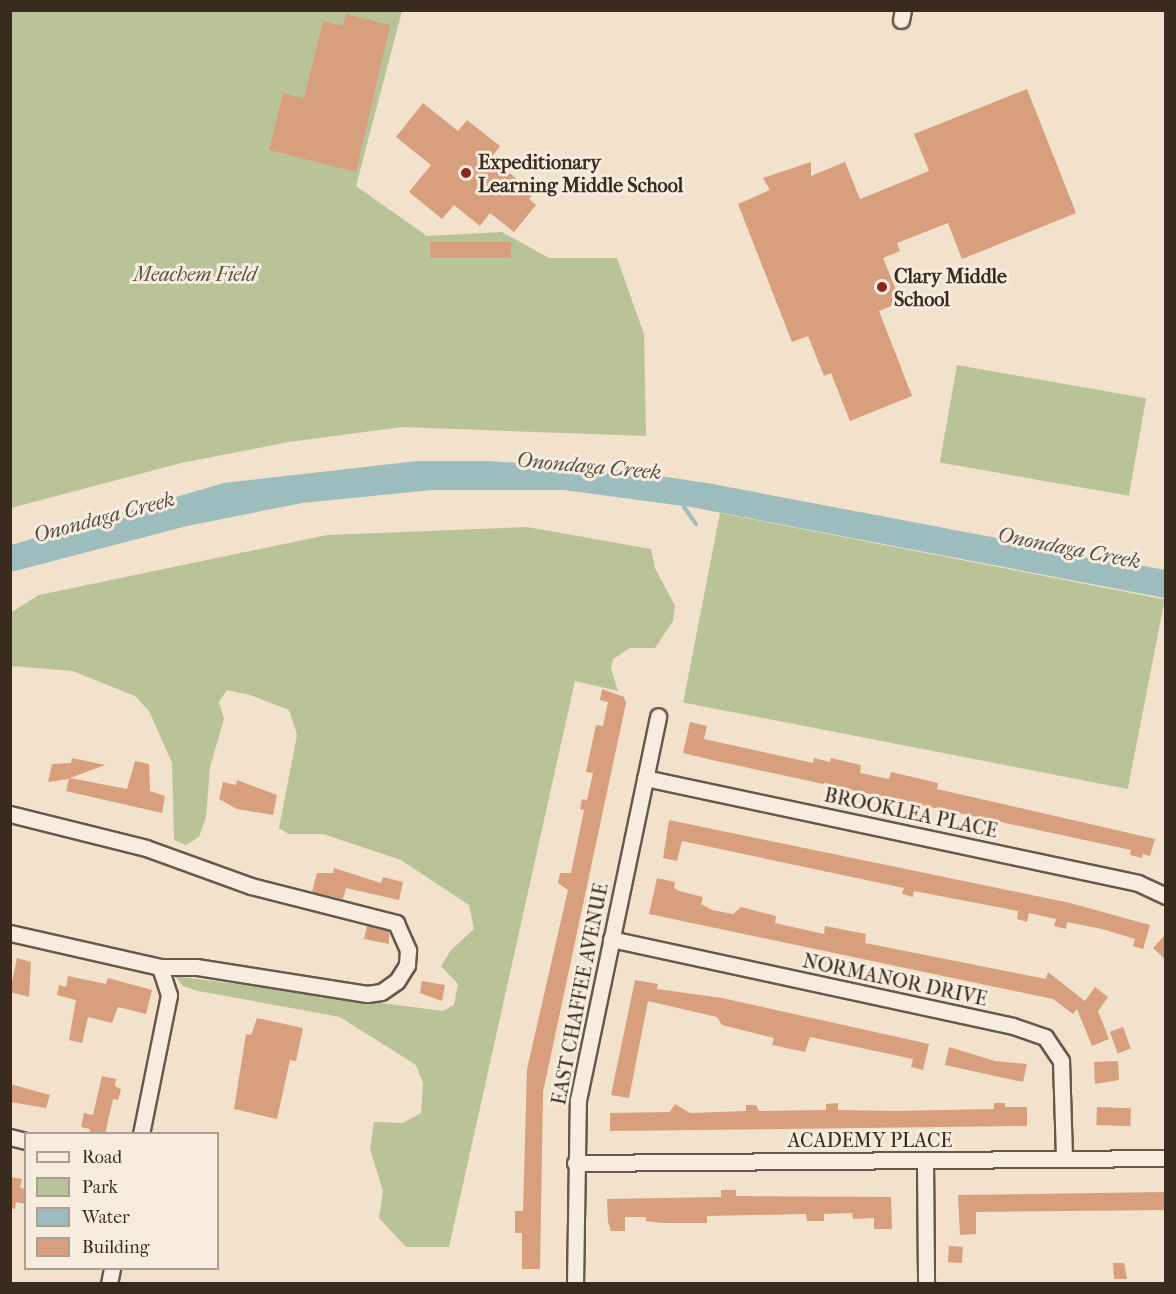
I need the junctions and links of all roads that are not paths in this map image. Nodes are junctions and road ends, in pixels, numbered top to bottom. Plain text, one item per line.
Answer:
1 (658, 716) dead end
2 (645, 778) junction
3 (10, 814) edge
4 (1166, 896) edge
5 (10, 933) edge
6 (611, 939) junction
7 (160, 968) junction
8 (141, 1132) edge
9 (1166, 1158) edge
10 (1064, 1160) junction
11 (925, 1161) junction
12 (575, 1162) junction
13 (575, 1284) edge
14 (926, 1284) edge

1 - 2 street, EAST CHAFFEE AVENUE
2 - 4 street, BROOKLEA PLACE
2 - 6 street, EAST CHAFFEE AVENUE
3 - 7 street
5 - 7 street
6 - 10 street, NORMANOR DRIVE
6 - 12 street, EAST CHAFFEE AVENUE
7 - 8 street
9 - 10 street, ACADEMY PLACE
10 - 11 street, ACADEMY PLACE
11 - 12 street, ACADEMY PLACE
11 - 14 street
12 - 13 street, EAST CHAFFEE AVENUE

